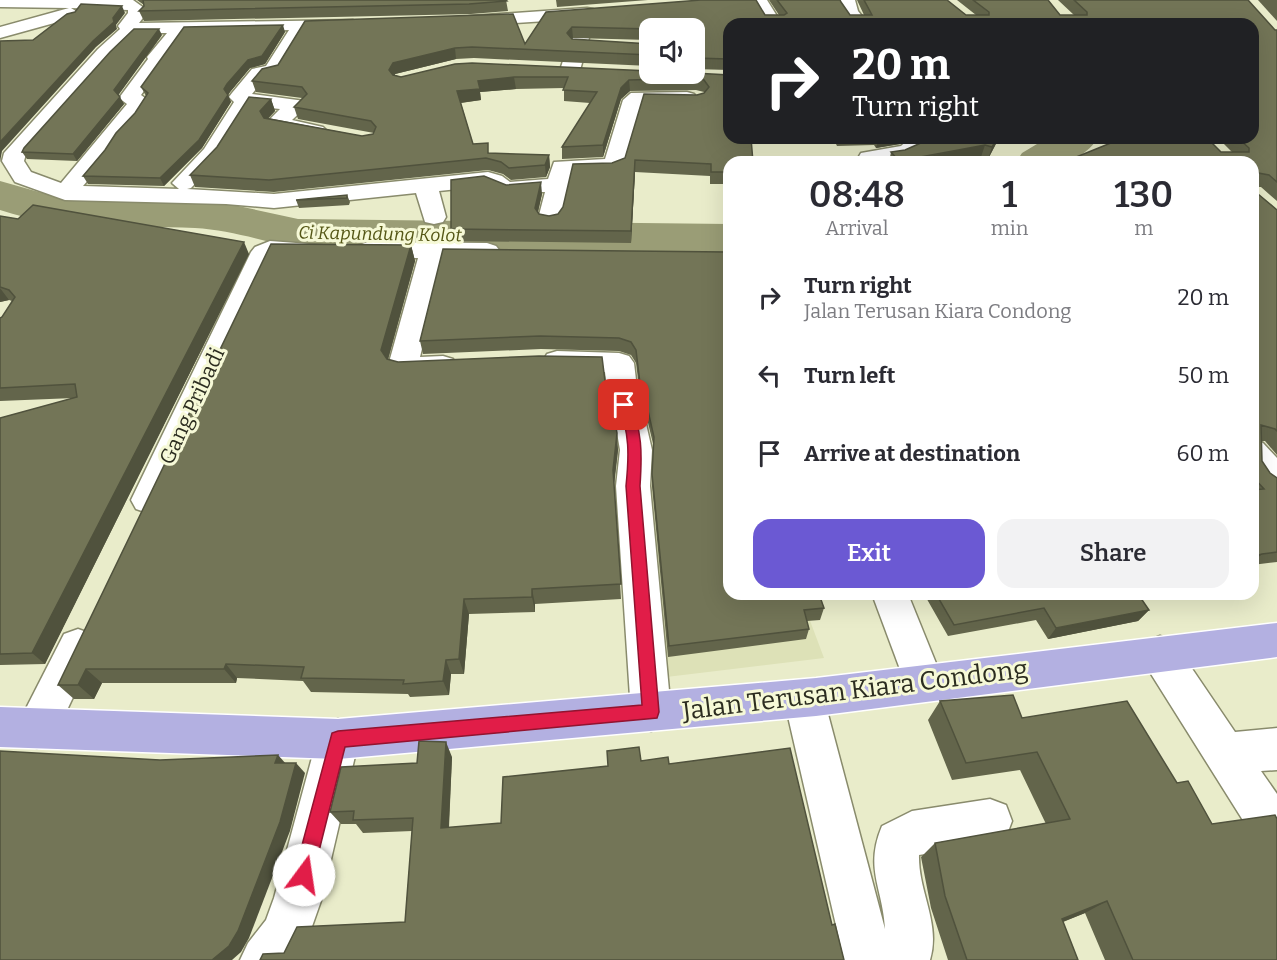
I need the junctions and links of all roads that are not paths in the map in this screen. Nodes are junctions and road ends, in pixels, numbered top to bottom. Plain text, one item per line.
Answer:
1 (759, 0) edge
2 (847, 0) edge
3 (111, 1) edge
4 (0, 2) edge
5 (327, 8) edge
6 (607, 12) edge
7 (587, 13) junction
8 (771, 18) edge
9 (854, 18) edge
10 (459, 22) edge
11 (364, 24) edge
12 (309, 25) junction
13 (181, 27) junction
14 (131, 28) junction
15 (0, 33) edge
16 (546, 69) edge
17 (570, 70) junction
18 (593, 71) edge
19 (237, 98) junction
20 (709, 98) edge
21 (332, 134) edge
22 (917, 144) edge
23 (882, 156) edge
24 (426, 186) junction
25 (557, 186) junction
26 (65, 194) junction
27 (170, 197) junction
28 (434, 217) dead end
29 (550, 219) edge
30 (433, 251) junction
31 (516, 252) edge
32 (530, 362) edge
33 (475, 364) edge
34 (1259, 460) edge
35 (1277, 480) edge
36 (133, 532) edge
37 (892, 600) edge
38 (93, 615) edge
39 (1277, 640) edge
40 (1160, 654) junction
41 (924, 683) junction
42 (804, 699) junction
43 (651, 712) junction
44 (18, 727) edge
45 (338, 739) junction
46 (1277, 749) edge
47 (1225, 753) junction
48 (990, 821) dead end
49 (1277, 833) edge
50 (265, 960) edge
51 (868, 960) edge
52 (905, 960) edge

1 - 8 street
2 - 9 street
3 - 4 street
3 - 14 street
3 - 15 street
5 - 12 street
6 - 7 street
7 - 10 street
7 - 17 street
11 - 12 street
12 - 13 street
12 - 19 street
13 - 14 street
13 - 26 street
14 - 26 street
16 - 17 street
17 - 18 street
19 - 21 street
19 - 27 street
20 - 25 street
22 - 23 street
24 - 25 street
24 - 27 street
24 - 28 street
25 - 29 street
26 - 27 street
30 - 31 street
30 - 33 street
30 - 36 street, Gang Pribadi
32 - 43 street
34 - 35 street
37 - 41 street
38 - 44 street
39 - 40 main road, Jalan Terusan Kiara Condong
40 - 41 main road, Jalan Terusan Kiara Condong
40 - 47 street
41 - 42 main road, Jalan Terusan Kiara Condong
42 - 43 main road, Jalan Terusan Kiara Condong
42 - 51 street
43 - 45 main road, Jalan Terusan Kiara Condong
44 - 45 main road, Jalan Terusan Kiara Condong
45 - 50 street
46 - 47 street
47 - 49 street
48 - 52 street

